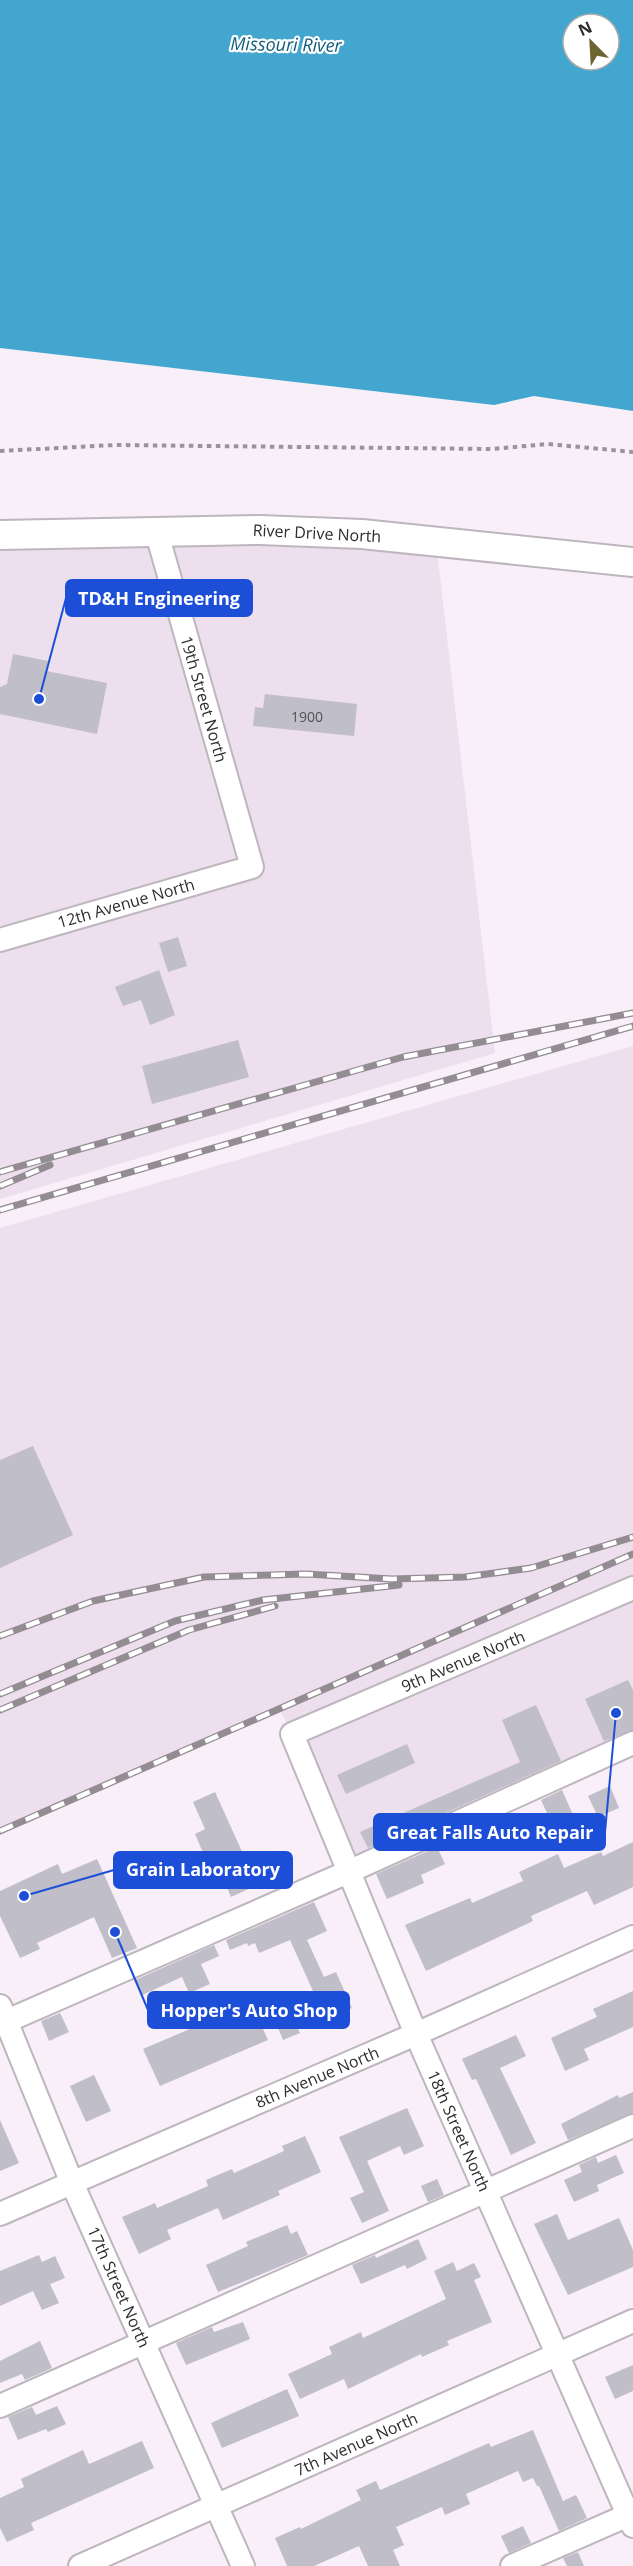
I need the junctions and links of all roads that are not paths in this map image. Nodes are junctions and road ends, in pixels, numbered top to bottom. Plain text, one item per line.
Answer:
1 (156, 530) junction
2 (0, 535) edge
3 (633, 562) edge
4 (252, 867) joint
5 (0, 940) edge
6 (632, 1591) edge
7 (292, 1734) joint
8 (633, 1743) edge
9 (348, 1872) junction
10 (633, 1937) edge
11 (2, 2017) edge
12 (416, 2034) junction
13 (633, 2126) edge
14 (72, 2183) junction
15 (485, 2191) junction
16 (0, 2214) edge
17 (633, 2321) edge
18 (144, 2343) junction
19 (556, 2354) junction
20 (0, 2406) edge
21 (217, 2506) junction
22 (631, 2518) edge
23 (80, 2566) edge
24 (243, 2566) edge
25 (512, 2566) edge

1 - 2 main road, River Drive North
1 - 3 main road, River Drive North
1 - 4 street, 19th Street North
4 - 5 street, 12th Avenue North
6 - 7 street, 9th Avenue North
7 - 9 street, 18th Street North
8 - 9 street
9 - 11 street
9 - 12 street, 18th Street North
10 - 12 street, 8th Avenue North
11 - 14 street, 17th Street North
12 - 14 street, 8th Avenue North
12 - 15 street, 18th Street North
13 - 15 street
14 - 16 street, 8th Avenue North
14 - 18 street, 17th Street North
15 - 18 street
15 - 19 street, 18th Street North
17 - 19 street, 7th Avenue North
18 - 20 street
18 - 21 street, 17th Street North
19 - 21 street, 7th Avenue North
19 - 22 street, 18th Street North
21 - 23 street, 7th Avenue North
21 - 24 street, 17th Street North
22 - 25 street

